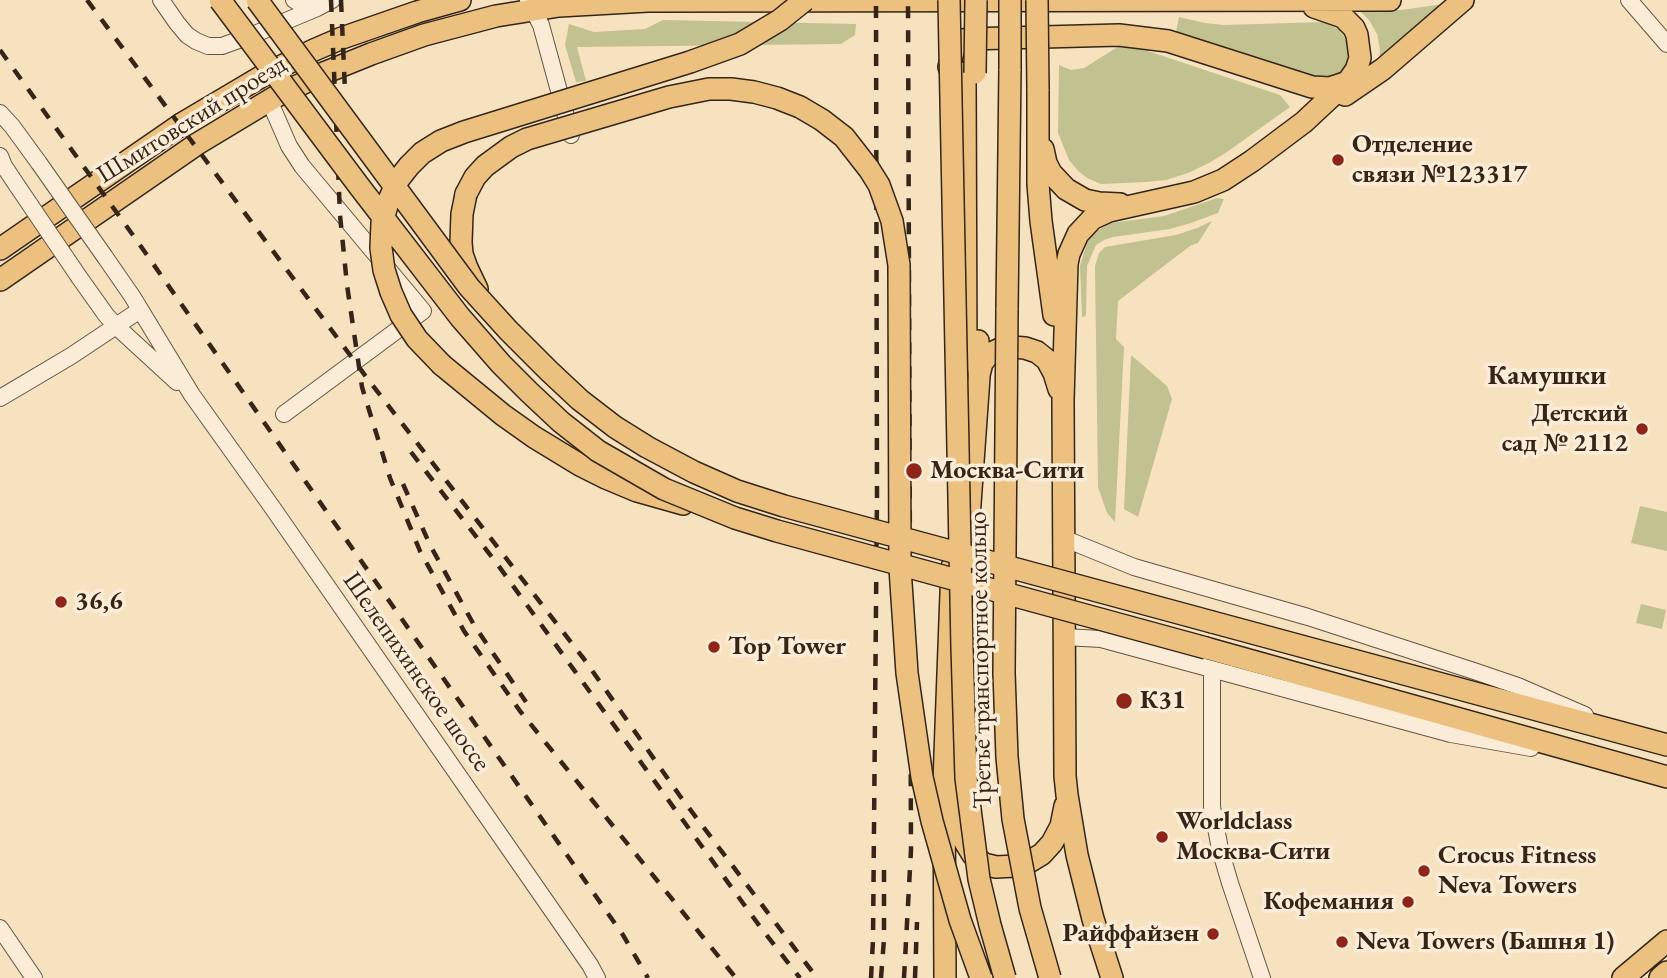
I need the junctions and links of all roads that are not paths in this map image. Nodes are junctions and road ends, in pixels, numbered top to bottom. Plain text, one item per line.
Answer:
1 (161, 0) edge
2 (220, 0) edge
3 (257, 0) edge
4 (272, 0) edge
5 (293, 0) edge
6 (332, 0) edge
7 (460, 0) edge
8 (805, 0) edge
9 (949, 0) edge
10 (967, 0) edge
11 (976, 0) edge
12 (1010, 0) edge
13 (1037, 0) edge
14 (1390, 0) edge
15 (1463, 0) edge
16 (1629, 0) edge
17 (1292, 1) edge
18 (531, 5) edge
19 (255, 34) junction
20 (1667, 44) edge
21 (970, 73) junction
22 (1349, 79) junction
23 (1038, 89) junction
24 (269, 100) junction
25 (0, 113) edge
26 (1308, 118) junction
27 (571, 135) dead end
28 (0, 156) edge
29 (1150, 202) junction
30 (0, 249) edge
31 (0, 280) edge
32 (140, 310) junction
33 (494, 314) junction
34 (116, 326) junction
35 (979, 377) junction
36 (192, 396) junction
37 (0, 398) edge
38 (1063, 400) junction
39 (284, 414) dead end
40 (735, 518) junction
41 (956, 521) junction
42 (1063, 538) junction
43 (1064, 638) junction
44 (1212, 670) junction
45 (1639, 738) junction
46 (1667, 745) edge
47 (1625, 764) junction
48 (1667, 776) edge
49 (949, 783) junction
50 (1067, 795) junction
51 (0, 928) edge
52 (1667, 941) edge
53 (1667, 972) edge
54 (34, 978) edge
55 (597, 978) edge
56 (945, 978) edge
57 (959, 978) edge
58 (981, 978) edge
59 (1005, 978) edge
60 (1050, 978) edge
61 (1112, 978) edge
62 (1262, 978) edge
63 (1623, 978) edge
64 (1660, 978) edge

1 - 19 street
2 - 40 main road, bridge
3 - 33 main road, bridge
4 - 19 street
5 - 6 street
6 - 19 street
7 - 30 main road, Шмитовский проезд
8 - 40 main road, bridge
9 - 59 main road, Третье транспортное кольцо, bridge
10 - 21 main road
11 - 21 main road, bridge
12 - 60 main road, Третье транспортное кольцо, bridge
13 - 23 main road, bridge
14 - 17 main road, Шмитовский проезд
15 - 26 main road
16 - 20 street
17 - 18 main road, Шмитовский проезд
17 - 22 main road
18 - 24 main road, Шмитовский проезд
18 - 27 street
21 - 35 main road
21 - 41 main road
22 - 26 main road
22 - 41 main road
23 - 29 main road
23 - 38 main road
24 - 31 main road, Шмитовский проезд
24 - 39 street
25 - 32 street, Шелепихинское шоссе, bridge
26 - 29 main road
28 - 34 street, Шелепихинское шоссе, bridge
29 - 38 main road
32 - 34 street
32 - 36 street, Шелепихинское шоссе
33 - 45 main road, bridge
33 - 58 main road, bridge
34 - 36 street, Шелепихинское шоссе
34 - 37 street
35 - 38 main road
35 - 49 main road
36 - 55 street, Шелепихинское шоссе
38 - 42 main road
40 - 47 main road, bridge
41 - 49 main road
42 - 43 main road
42 - 45 street
43 - 44 street
43 - 50 main road
44 - 47 street
44 - 62 street
45 - 46 main road
47 - 48 main road
49 - 50 main road
49 - 56 main road
49 - 57 main road
50 - 61 main road
51 - 54 street
52 - 63 main road
53 - 64 main road

